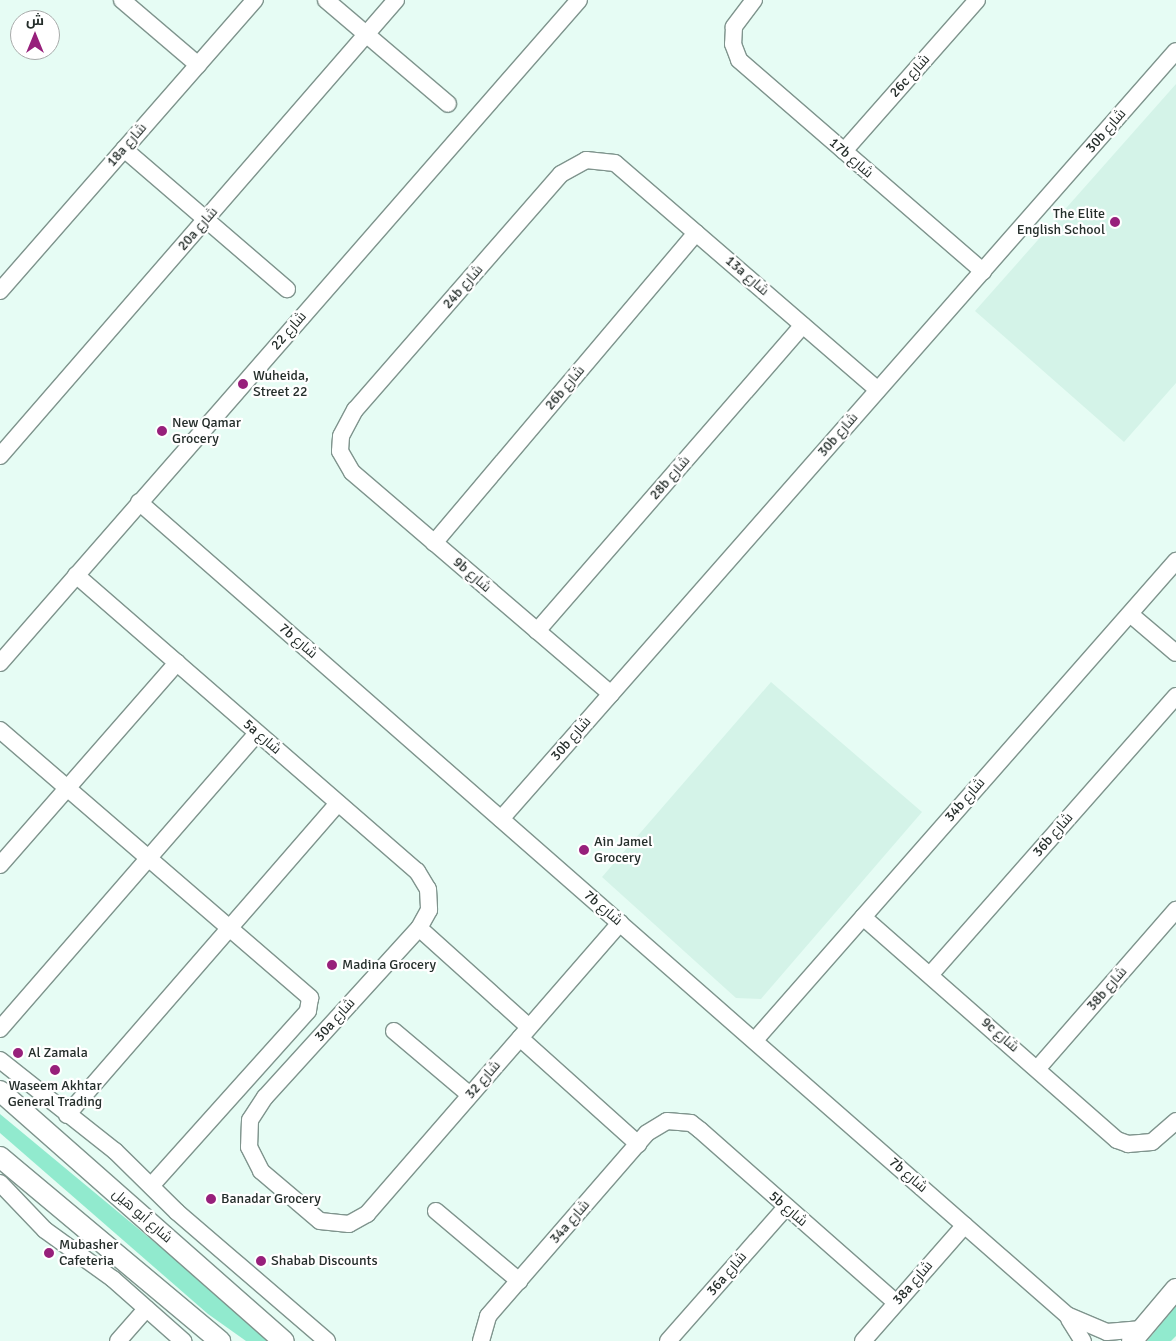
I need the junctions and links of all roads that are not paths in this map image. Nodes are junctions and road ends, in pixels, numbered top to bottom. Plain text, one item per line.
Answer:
1 (122, 0) edge
2 (255, 0) edge
3 (326, 0) edge
4 (396, 0) edge
5 (579, 0) edge
6 (754, 0) edge
7 (977, 0) edge
8 (366, 35) junction
9 (1176, 51) edge
10 (198, 65) junction
11 (448, 104) dead end
12 (124, 149) junction
13 (844, 151) junction
14 (615, 163) joint
15 (206, 220) junction
16 (696, 233) junction
17 (983, 271) junction
18 (287, 289) dead end
19 (0, 291) edge
20 (803, 325) junction
21 (878, 390) junction
22 (340, 451) joint
23 (0, 456) edge
24 (139, 502) junction
25 (434, 543) junction
26 (1176, 561) edge
27 (76, 575) junction
28 (1130, 614) junction
29 (537, 632) junction
30 (1176, 653) edge
31 (0, 663) edge
32 (177, 663) junction
33 (611, 694) junction
34 (1176, 696) edge
35 (0, 730) edge
36 (257, 733) junction
37 (67, 788) junction
38 (338, 803) junction
39 (501, 819) junction
40 (148, 858) junction
41 (0, 865) edge
42 (429, 910) joint
43 (1176, 910) edge
44 (863, 917) junction
45 (620, 923) junction
46 (230, 928) junction
47 (420, 928) junction
48 (930, 974) junction
49 (0, 1029) edge
50 (394, 1031) dead end
51 (525, 1032) junction
52 (755, 1040) junction
53 (0, 1060) edge
54 (1038, 1068) junction
55 (0, 1091) edge
56 (470, 1095) junction
57 (67, 1115) junction
58 (678, 1120) joint
59 (1176, 1120) edge
60 (638, 1144) junction
61 (0, 1157) edge
62 (0, 1182) edge
63 (151, 1186) junction
64 (786, 1208) junction
65 (436, 1211) dead end
66 (965, 1225) junction
67 (339, 1226) joint
68 (518, 1281) junction
69 (1176, 1289) edge
70 (896, 1303) junction
71 (146, 1309) junction
72 (1067, 1315) junction
73 (1137, 1335) edge
74 (118, 1341) edge
75 (183, 1341) edge
76 (220, 1341) edge
77 (284, 1341) edge
78 (327, 1341) edge
79 (481, 1341) edge
80 (668, 1341) edge
81 (863, 1341) edge
82 (1082, 1341) edge

1 - 10 street
2 - 10 street, 18a شارع
3 - 8 street
4 - 8 street, 20a شارع
5 - 24 street, شارع 22
6 - 13 street, 17b شارع
7 - 13 street, 26c شارع
8 - 11 street
8 - 15 street, 20a شارع
9 - 17 street, 30b شارع
10 - 12 street, 18a شارع
12 - 15 street
12 - 19 street, 18a شارع
13 - 17 street, 17b شارع
14 - 16 street, 13a شارع
14 - 22 street, 24b شارع
15 - 18 street
15 - 23 street, 20a شارع
16 - 20 street, 13a شارع
16 - 25 street, 26b شارع
17 - 21 street, 30b شارع
20 - 21 street, 13a شارع
20 - 29 street, 28b شارع
21 - 33 street, 30b شارع
22 - 25 street, 9b شارع
24 - 27 street, شارع 22
24 - 39 street, 7b شارع
25 - 29 street, 9b شارع
26 - 28 street, 34b شارع
27 - 31 street, شارع 22
27 - 32 street, 5a شارع
28 - 30 street
28 - 44 street, 34b شارع
29 - 33 street, 9b شارع
32 - 36 street, 5a شارع
32 - 37 street
33 - 39 street, 30b شارع
34 - 48 street, 36b شارع
35 - 37 street
36 - 38 street, 5a شارع
36 - 40 street
37 - 40 street
37 - 41 street
38 - 42 street, 5a شارع
38 - 46 street
39 - 45 street, 7b شارع
40 - 46 street
40 - 49 street
42 - 47 street, 30a شارع
43 - 54 street, 38b شارع
44 - 48 street, 9c شارع
44 - 52 street, 34b شارع
45 - 51 street, شارع 32
45 - 52 street, 7b شارع
46 - 57 street
46 - 63 street
47 - 51 street
47 - 67 street, 30a شارع
48 - 54 street, 9c شارع
50 - 56 street
51 - 56 street, شارع 32
51 - 60 street
52 - 66 street, 7b شارع
53 - 57 street
54 - 59 street, 9c شارع
55 - 77 main road, شارع أبو هيل
56 - 67 street, شارع 32
57 - 63 street
58 - 60 street, 34a شارع
58 - 64 street, 5b شارع
60 - 68 street, 34a شارع
61 - 76 main road
62 - 71 street
63 - 78 street
64 - 70 street, 5b شارع
64 - 80 street, 36a شارع
65 - 68 street
66 - 70 street, 38a شارع
66 - 72 street, 7b شارع
68 - 79 street, 34a شارع
69 - 73 main road
70 - 81 street, 38a شارع
71 - 74 street
71 - 75 street
72 - 73 street, 7b شارع
72 - 82 street, 7b شارع

